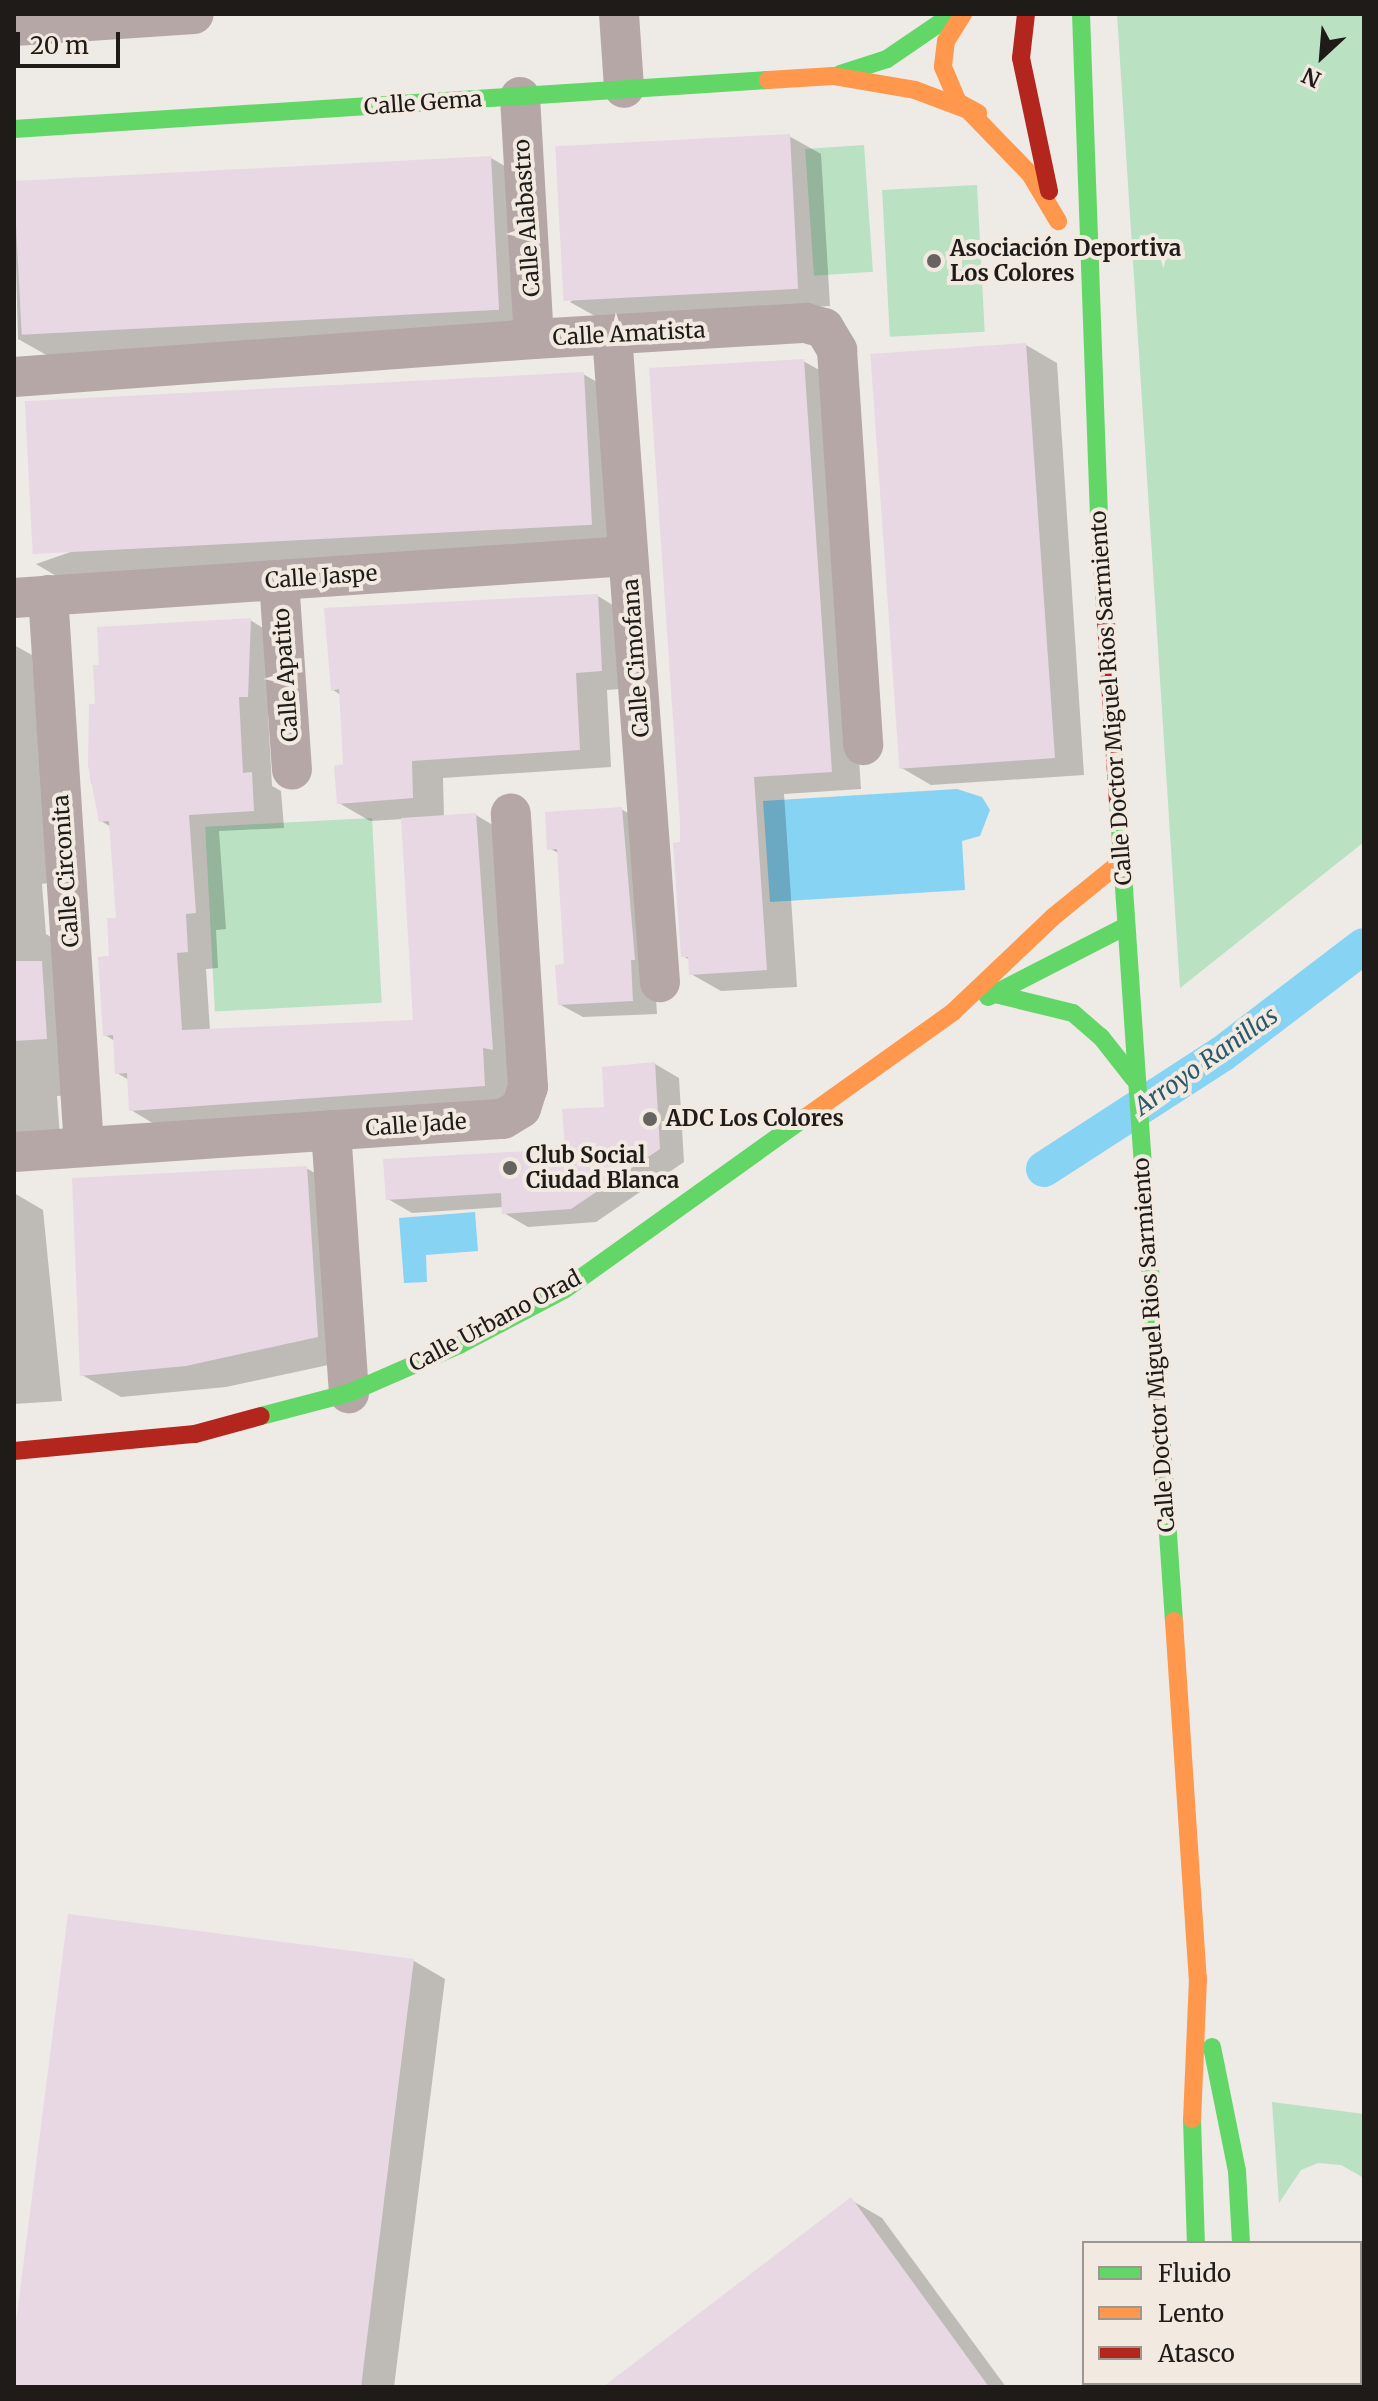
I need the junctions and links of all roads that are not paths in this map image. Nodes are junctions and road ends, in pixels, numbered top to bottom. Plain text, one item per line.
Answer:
1 (194, 14) edge
2 (619, 14) edge
3 (1026, 14) edge
4 (1081, 14) edge
5 (958, 16) edge
6 (1060, 16) dead end
7 (14, 26) edge
8 (1086, 46) junction
9 (833, 76) junction
10 (624, 88) junction
11 (520, 97) junction
12 (968, 110) junction
13 (1019, 121) junction
14 (14, 129) edge
15 (1071, 267) dead end
16 (1089, 328) junction
17 (612, 335) junction
18 (534, 339) junction
19 (14, 377) edge
20 (628, 556) junction
21 (279, 580) junction
22 (31, 596) edge
23 (863, 745) dead end
24 (292, 770) dead end
25 (511, 814) dead end
26 (1122, 861) junction
27 (1053, 917) junction
28 (1126, 926) junction
29 (660, 982) dead end
30 (995, 994) junction
31 (953, 1012) junction
32 (1134, 1079) junction
33 (331, 1130) junction
34 (84, 1147) junction
35 (14, 1152) edge
36 (349, 1393) junction
37 (14, 1451) edge
38 (1198, 1978) junction
39 (1196, 2241) edge
40 (1241, 2241) edge

1 - 7 street
2 - 10 street
3 - 13 street
4 - 8 street, Calle Doctor Miguel Rios Sarmiento
5 - 9 street, Calle Gema
5 - 12 street
6 - 8 street
8 - 13 street, Calle Doctor Miguel Rios Sarmiento
8 - 16 street, Calle Doctor Miguel Rios Sarmiento
9 - 10 street, Calle Gema
9 - 12 street, Calle Gema
10 - 11 street, Calle Gema
11 - 14 street, Calle Gema
11 - 18 street, Calle Alabastro
12 - 13 street
12 - 13 street, Calle Gema
15 - 16 street, Calle Doctor Miguel Rios Sarmiento
16 - 26 street, Calle Doctor Miguel Rios Sarmiento
17 - 18 street, Calle Amatista
17 - 20 street, Calle Cimofana
17 - 23 street, Calle Amatista
18 - 19 street, Calle Amatista
20 - 21 street, Calle Jaspe
20 - 29 street, Calle Cimofana
21 - 22 street, Calle Jaspe
21 - 24 street, Calle Apatito
22 - 34 street, Calle Circonita
25 - 33 street, Calle Jade
26 - 27 street, Calle Urbano Orad
26 - 28 street, Calle Doctor Miguel Rios Sarmiento
27 - 28 street
27 - 31 street, Calle Urbano Orad
28 - 30 street, Calle Urbano Orad
28 - 32 street, Calle Doctor Miguel Rios Sarmiento
30 - 31 street, Calle Urbano Orad
30 - 32 street
31 - 36 street, Calle Urbano Orad
32 - 38 street, Calle Doctor Miguel Rios Sarmiento
33 - 34 street, Calle Jade
33 - 36 street
34 - 35 street, Calle Jade
36 - 37 street, Calle Urbano Orad
38 - 39 street, Calle Doctor Miguel Rios Sarmiento
38 - 40 street, Calle Doctor Miguel Rios Sarmiento

